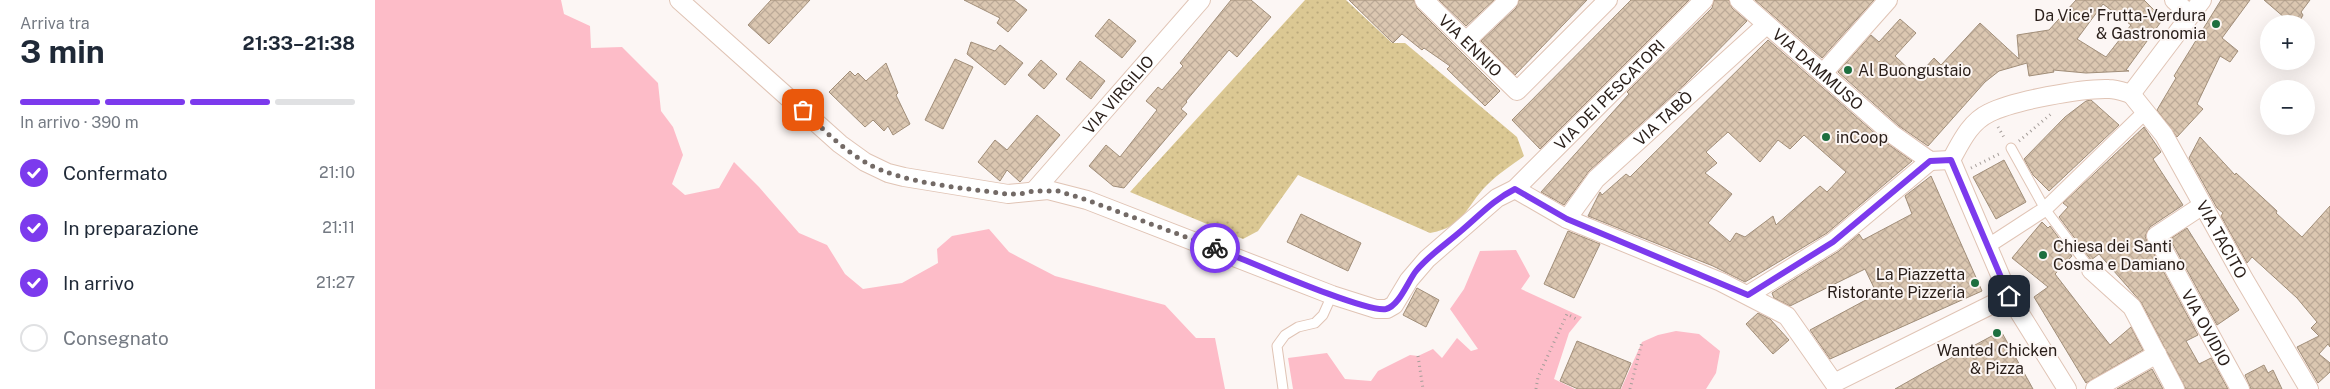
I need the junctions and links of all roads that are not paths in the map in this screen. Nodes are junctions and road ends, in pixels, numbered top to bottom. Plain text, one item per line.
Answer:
1 (679, 0) edge
2 (1201, 0) edge
3 (1424, 0) edge
4 (1509, 0) edge
5 (1608, 0) edge
6 (1704, 0) edge
7 (1739, 0) edge
8 (1888, 0) edge
9 (2174, 0) edge
10 (2202, 0) edge
11 (2190, 15) junction
12 (1766, 25) junction
13 (1467, 41) junction
14 (1824, 72) junction
15 (2131, 94) junction
16 (2144, 113) junction
17 (2011, 148) road end
18 (1930, 161) junction
19 (1954, 167) junction
20 (1515, 189) junction
21 (1034, 191) junction
22 (2203, 205) junction
23 (2045, 210) junction
24 (1567, 219) junction
25 (1988, 246) junction
26 (2091, 270) joint
27 (1332, 295) junction
28 (1748, 295) junction
29 (2009, 296) junction
30 (2157, 354) junction
31 (1283, 389) edge
32 (2067, 389) edge
33 (2095, 389) edge
34 (2175, 389) edge
35 (2241, 389) edge
36 (2309, 389) edge

1 - 21 street, VIA DEI PESCATORI
2 - 21 street, VIA VIRGILIO
3 - 13 street, VIA ENNIO
4 - 13 street
5 - 13 street, VIA ENNIO
6 - 20 street, VIA DEI PESCATORI
7 - 12 street, VIA DAMMUSO
8 - 14 street
9 - 11 street
10 - 11 street
11 - 15 street
12 - 14 street, VIA DAMMUSO
12 - 24 street, VIA TABÒ
14 - 18 street, VIA DAMMUSO
15 - 16 street, VIA TACITO
15 - 19 street
16 - 22 street, VIA TACITO
16 - 23 street
17 - 23 lane
18 - 19 street
18 - 28 street
19 - 25 street
20 - 24 street
20 - 27 street, VIA DEI PESCATORI
21 - 27 street, VIA DEI PESCATORI
22 - 35 street, VIA OVIDIO
22 - 36 street, VIA TACITO
23 - 25 street
23 - 26 lane
24 - 28 street
25 - 29 street
26 - 30 street
27 - 31 lane
28 - 29 street
29 - 32 street
30 - 33 street
30 - 34 street

